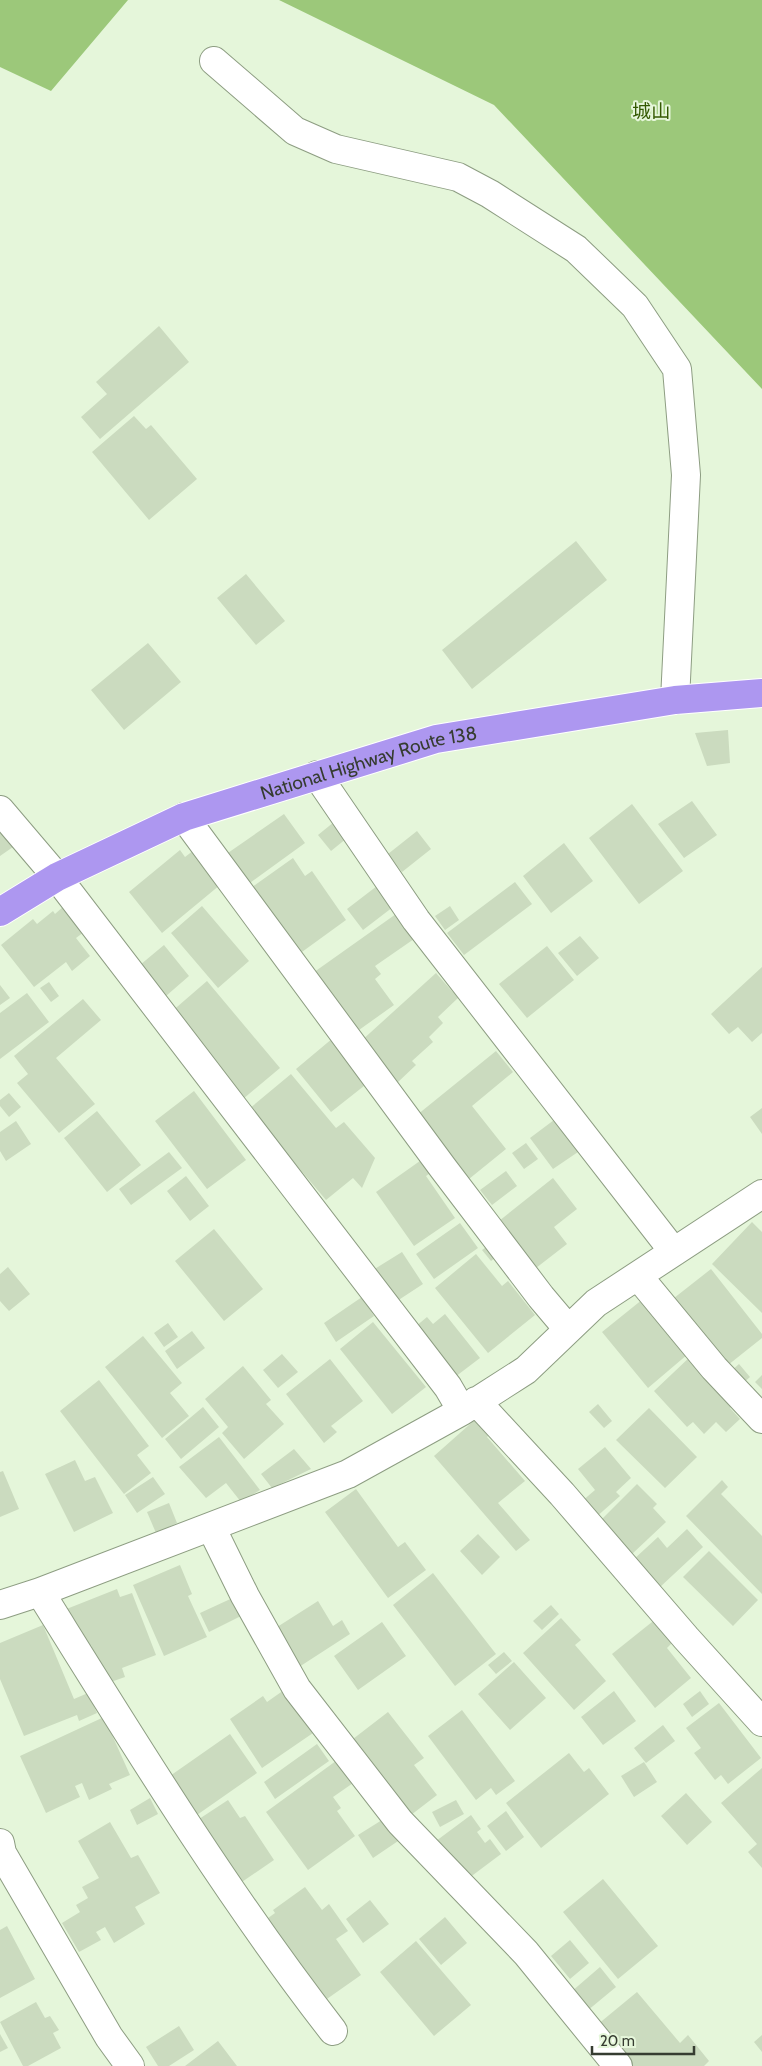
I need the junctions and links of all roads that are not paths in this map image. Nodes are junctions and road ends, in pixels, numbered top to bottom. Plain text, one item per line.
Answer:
1 (214, 61) dead end
2 (762, 693) edge
3 (675, 700) junction
4 (317, 775) junction
5 (0, 810) edge
6 (184, 817) junction
7 (57, 877) junction
8 (0, 912) edge
9 (757, 1205) edge
10 (674, 1252) junction
11 (638, 1276) junction
12 (568, 1329) junction
13 (469, 1406) junction
14 (762, 1419) edge
15 (211, 1527) junction
16 (40, 1592) junction
17 (0, 1605) edge
18 (762, 1722) edge
19 (0, 1844) edge
20 (332, 2031) dead end
21 (130, 2066) edge
22 (618, 2066) edge

1 - 3 street
2 - 3 highway, National Highway Route 138
3 - 4 highway, National Highway Route 138
4 - 6 highway, National Highway Route 138
4 - 10 street
5 - 7 street
6 - 7 highway, National Highway Route 138
6 - 12 street
7 - 8 highway, National Highway Route 138
7 - 13 street
9 - 10 street
10 - 11 street
11 - 12 street
11 - 14 street
12 - 13 street
13 - 15 street
13 - 18 street
15 - 16 street
15 - 22 street
16 - 17 street
16 - 20 street
19 - 21 street

